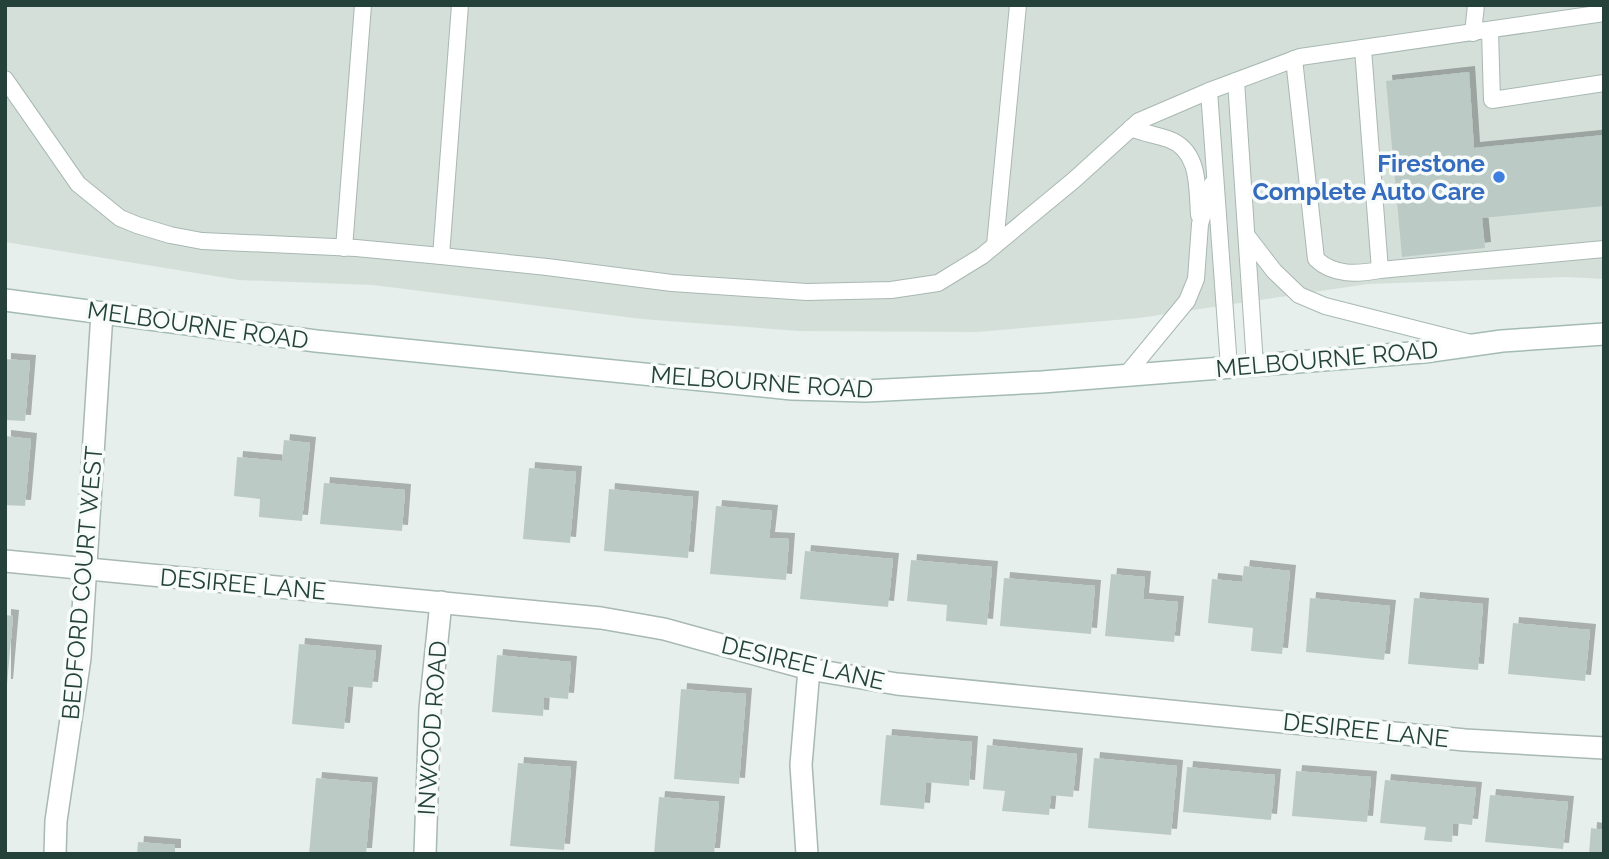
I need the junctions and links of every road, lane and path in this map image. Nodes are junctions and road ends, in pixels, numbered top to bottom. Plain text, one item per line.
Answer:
1 (363, 5) edge
2 (460, 5) edge
3 (1018, 5) edge
4 (1476, 5) edge
5 (1604, 13) edge
6 (1490, 31) junction
7 (1473, 33) junction
8 (1363, 49) junction
9 (1294, 59) junction
10 (5, 79) edge
11 (1236, 81) junction
12 (1604, 83) edge
13 (1209, 91) junction
14 (1131, 128) junction
15 (1215, 172) junction
16 (1200, 224) junction
17 (1247, 236) junction
18 (995, 245) junction
19 (344, 248) junction
20 (1604, 249) edge
21 (441, 256) junction
22 (1380, 270) junction
23 (5, 300) edge
24 (102, 313) junction
25 (1604, 334) edge
26 (1478, 345) junction
27 (1255, 365) junction
28 (1229, 367) junction
29 (1126, 375) junction
30 (5, 561) edge
31 (86, 569) junction
32 (441, 602) junction
33 (809, 669) junction
34 (1604, 748) edge
35 (55, 854) edge
36 (425, 854) edge
37 (807, 854) edge

1 - 19 lane
2 - 21 lane
3 - 18 lane
4 - 7 lane
5 - 6 lane
6 - 7 lane
6 - 12 lane
7 - 8 lane
8 - 9 lane
8 - 22 lane
9 - 11 lane
9 - 22 lane
10 - 19 lane
11 - 13 lane
11 - 17 lane
13 - 14 lane
13 - 15 lane
14 - 16 lane
14 - 18 lane
15 - 16 lane
15 - 28 lane
16 - 29 lane
17 - 26 lane
17 - 27 lane
18 - 21 lane
19 - 21 lane
20 - 22 lane
23 - 24 street, MELBOURNE ROAD
24 - 29 street, MELBOURNE ROAD
24 - 31 street, BEDFORD COURT WEST
25 - 26 street, MELBOURNE ROAD
26 - 27 street, MELBOURNE ROAD
27 - 28 street, MELBOURNE ROAD
28 - 29 street, MELBOURNE ROAD
30 - 31 street, DESIREE LANE
31 - 32 street, DESIREE LANE
31 - 35 street, BEDFORD COURT WEST
32 - 33 street, DESIREE LANE
32 - 36 street, INWOOD ROAD
33 - 34 street, DESIREE LANE
33 - 37 street

